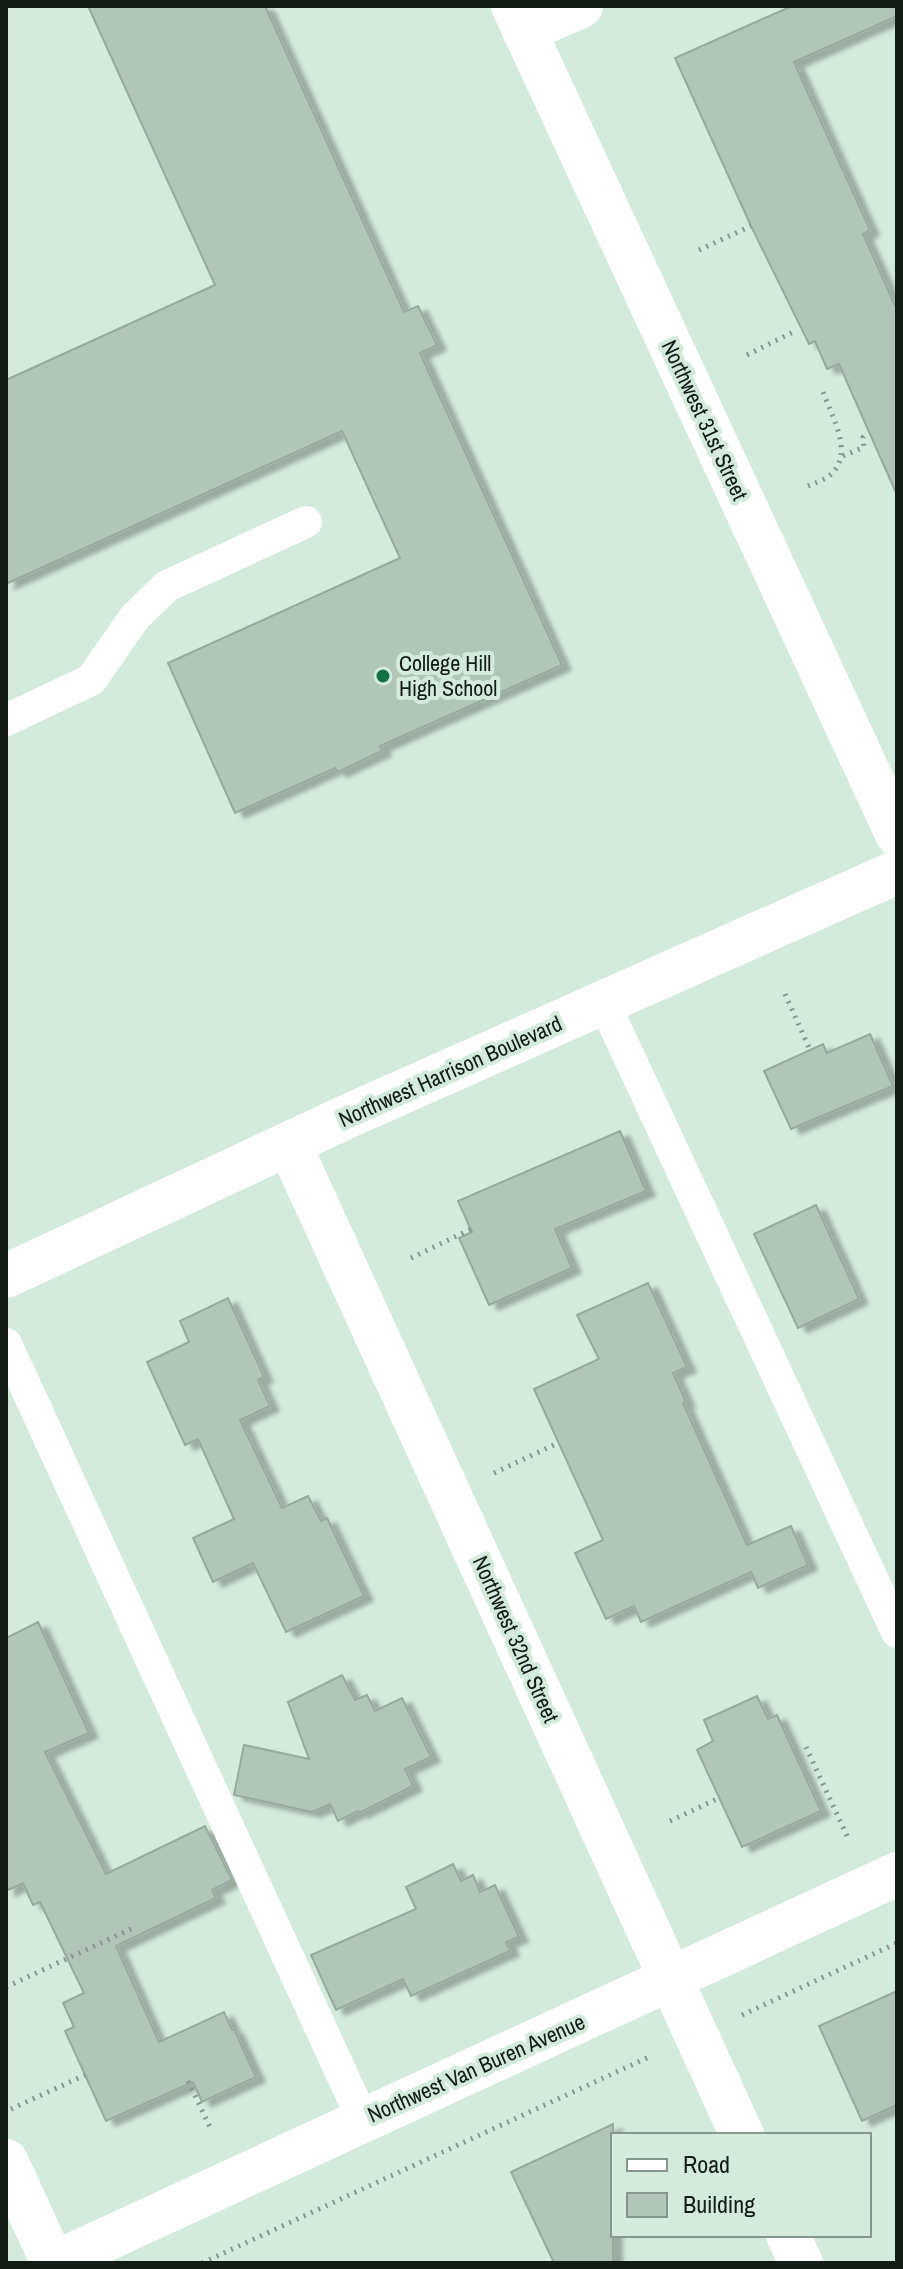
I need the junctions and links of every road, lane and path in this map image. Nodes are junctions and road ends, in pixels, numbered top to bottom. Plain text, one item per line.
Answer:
1 (581, 6) edge
2 (519, 19) edge
3 (751, 226) dead end
4 (699, 250) dead end
5 (797, 330) dead end
6 (747, 355) dead end
7 (823, 392) dead end
8 (869, 433) dead end
9 (843, 456) junction
10 (808, 486) dead end
11 (306, 522) dead end
12 (6, 720) edge
13 (897, 834) edge
14 (897, 872) edge
15 (785, 994) dead end
16 (604, 1003) junction
17 (810, 1050) dead end
18 (289, 1144) junction
19 (471, 1229) dead end
20 (411, 1258) dead end
21 (6, 1276) edge
22 (6, 1344) edge
23 (554, 1445) dead end
24 (450, 1494) junction
25 (897, 1632) edge
26 (806, 1747) dead end
27 (719, 1798) dead end
28 (670, 1821) dead end
29 (849, 1839) dead end
30 (897, 1874) edge
31 (135, 1927) dead end
32 (897, 1943) edge
33 (670, 1980) junction
34 (6, 1987) edge
35 (696, 2036) junction
36 (85, 2075) dead end
37 (188, 2081) dead end
38 (6, 2111) edge
39 (363, 2120) junction
40 (211, 2129) dead end
41 (741, 2133) edge
42 (6, 2161) edge
43 (789, 2237) edge
44 (54, 2263) edge
45 (202, 2263) edge
46 (801, 2263) edge

1 - 2 street
2 - 13 street, Northwest 31st Street
3 - 4 path
5 - 6 path
7 - 9 path
8 - 9 path
9 - 10 path
11 - 12 lane
14 - 16 street, Northwest Harrison Boulevard
15 - 17 path
16 - 18 street, Northwest Harrison Boulevard
16 - 25 lane
18 - 21 street, Northwest Harrison Boulevard
18 - 24 street, Northwest 32nd Street
19 - 20 path
22 - 39 lane
23 - 24 path
24 - 33 street, Northwest 32nd Street
26 - 29 path
27 - 28 path
30 - 33 street, Northwest Van Buren Avenue
31 - 34 path
32 - 35 path
33 - 35 street, Northwest 32nd Street
33 - 39 street, Northwest Van Buren Avenue
35 - 41 street, Northwest 32nd Street
35 - 45 path
36 - 38 path
37 - 40 path
39 - 44 street, Northwest Van Buren Avenue
42 - 44 street
43 - 46 street

